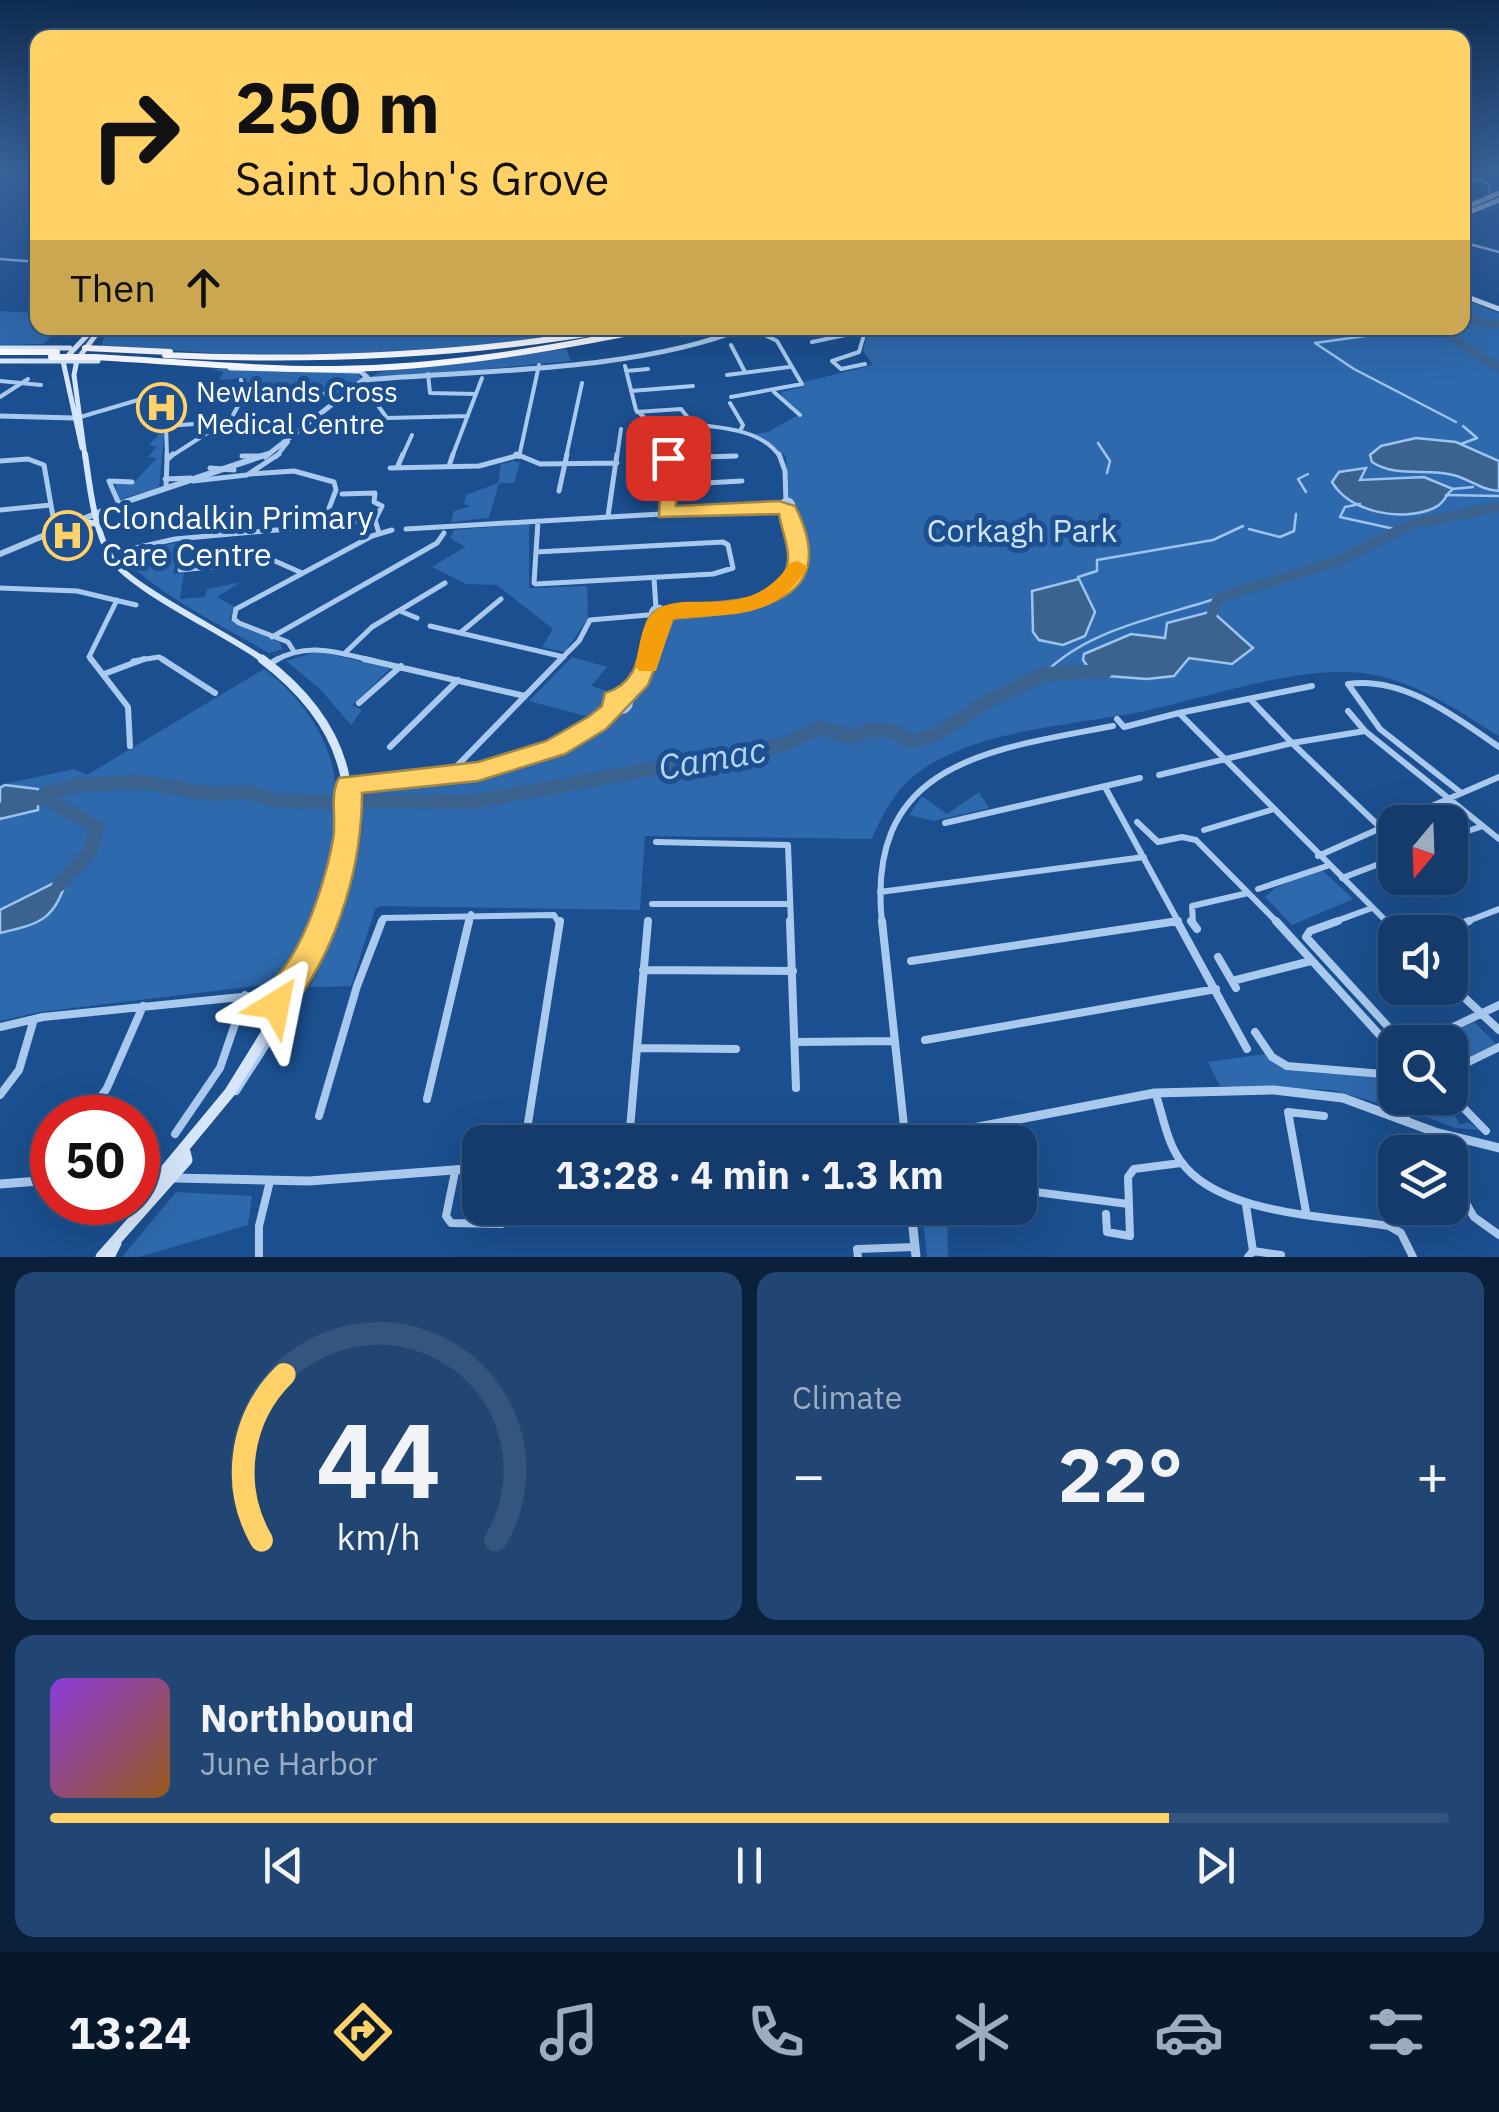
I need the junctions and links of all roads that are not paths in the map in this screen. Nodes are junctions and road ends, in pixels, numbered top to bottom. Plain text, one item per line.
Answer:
1 (1470, 244) edge
2 (1499, 252) edge
3 (1470, 297) edge
4 (1499, 307) edge
5 (86, 335) edge
6 (88, 335) edge
7 (93, 335) edge
8 (581, 335) edge
9 (615, 335) edge
10 (730, 335) edge
11 (770, 335) edge
12 (841, 335) edge
13 (863, 335) edge
14 (92, 338) junction
15 (81, 340) junction
16 (812, 342) dead end
17 (731, 345) dead end
18 (42, 348) junction
19 (78, 348) junction
20 (0, 354) edge
21 (94, 356) junction
22 (632, 357) junction
23 (59, 358) junction
24 (615, 359) junction
25 (466, 362) junction
26 (76, 363) junction
27 (383, 364) junction
28 (865, 364) dead end
29 (539, 365) junction
30 (789, 367) junction
31 (223, 368) junction
32 (625, 368) junction
33 (648, 369) dead end
34 (745, 372) junction
35 (428, 374) junction
36 (727, 375) dead end
37 (364, 376) junction
38 (67, 377) junction
39 (482, 378) dead end
40 (26, 380) junction
41 (241, 380) dead end
42 (0, 381) edge
43 (582, 384) dead end
44 (41, 385) dead end
45 (693, 386) dead end
46 (631, 391) junction
47 (774, 392) junction
48 (245, 393) junction
49 (476, 394) junction
50 (154, 395) dead end
51 (0, 396) edge
52 (339, 398) junction
53 (374, 400) dead end
54 (637, 412) junction
55 (800, 414) dead end
56 (0, 416) edge
57 (468, 416) junction
58 (77, 418) junction
59 (689, 418) dead end
60 (224, 422) junction
61 (621, 429) dead end
62 (741, 433) junction
63 (412, 436) dead end
64 (288, 442) junction
65 (670, 445) dead end
66 (242, 456) dead end
67 (516, 456) junction
68 (736, 456) dead end
69 (264, 457) junction
70 (668, 458) junction
71 (167, 460) junction
72 (0, 461) edge
73 (617, 463) junction
74 (565, 464) junction
75 (449, 466) junction
76 (210, 468) dead end
77 (234, 470) junction
78 (250, 474) junction
79 (164, 479) junction
80 (194, 479) junction
81 (742, 481) dead end
82 (132, 482) dead end
83 (668, 485) junction
84 (166, 488) junction
85 (559, 491) dead end
86 (342, 494) dead end
87 (786, 502) junction
88 (119, 504) junction
89 (51, 505) junction
90 (779, 507) junction
91 (0, 510) edge
92 (788, 510) junction
93 (98, 512) junction
94 (666, 513) junction
95 (608, 516) junction
96 (375, 520) junction
97 (538, 520) junction
98 (73, 521) junction
99 (346, 522) dead end
100 (100, 524) junction
101 (323, 524) junction
102 (333, 525) dead end
103 (55, 528) junction
104 (406, 529) dead end
105 (392, 530) dead end
106 (379, 533) junction
107 (444, 533) dead end
108 (122, 552) dead end
109 (536, 552) junction
110 (1, 553) edge
111 (180, 570) dead end
112 (302, 574) junction
113 (654, 578) junction
114 (445, 583) dead end
115 (0, 588) edge
116 (501, 599) dead end
117 (118, 600) junction
118 (136, 605) dead end
119 (656, 608) junction
120 (400, 610) junction
121 (667, 613) junction
122 (648, 614) junction
123 (417, 618) dead end
124 (659, 620) junction
125 (430, 626) dead end
126 (460, 633) junction
127 (272, 637) junction
128 (294, 650) junction
129 (344, 654) junction
130 (564, 657) junction
131 (271, 662) junction
132 (400, 666) junction
133 (104, 674) junction
134 (458, 680) junction
135 (1312, 686) dead end
136 (214, 693) dead end
137 (526, 696) junction
138 (625, 696) junction
139 (1250, 699) junction
140 (360, 703) dead end
141 (614, 708) junction
142 (1348, 711) dead end
143 (1179, 713) junction
144 (1366, 731) junction
145 (1292, 743) junction
146 (130, 746) dead end
147 (390, 747) dead end
148 (1499, 747) edge
149 (1222, 758) junction
150 (456, 767) dead end
151 (1159, 775) dead end
152 (1499, 776) edge
153 (1140, 778) dead end
154 (348, 785) junction
155 (1105, 787) junction
156 (1460, 792) junction
157 (1449, 797) junction
158 (1431, 805) edge
159 (1272, 810) junction
160 (1137, 822) dead end
161 (945, 823) dead end
162 (1378, 825) edge
163 (1483, 826) junction
164 (1378, 829) edge
165 (1204, 830) dead end
166 (1468, 830) edge
167 (1499, 839) edge
168 (656, 842) dead end
169 (1318, 856) junction
170 (1144, 857) junction
171 (1378, 864) edge
172 (1327, 866) junction
173 (1341, 878) junction
174 (1258, 889) dead end
175 (878, 892) junction
176 (1248, 893) junction
177 (652, 904) dead end
178 (790, 904) junction
179 (1372, 908) junction
180 (1499, 909) edge
181 (471, 914) junction
182 (1379, 915) edge
183 (648, 920) dead end
184 (1178, 921) junction
185 (1468, 921) edge
186 (1197, 930) dead end
187 (313, 945) junction
188 (1218, 957) dead end
189 (911, 960) dead end
190 (1310, 961) junction
191 (643, 970) junction
192 (793, 972) junction
193 (1216, 990) junction
194 (245, 995) junction
195 (276, 1000) junction
196 (1468, 1001) edge
197 (1499, 1005) edge
198 (143, 1006) junction
199 (1481, 1014) junction
200 (34, 1019) junction
201 (1386, 1025) edge
202 (1458, 1025) edge
203 (0, 1028) edge
204 (1499, 1030) edge
205 (1255, 1032) dead end
206 (1378, 1034) edge
207 (925, 1040) dead end
208 (895, 1041) junction
209 (796, 1042) junction
210 (1499, 1047) edge
211 (637, 1048) junction
212 (736, 1049) dead end
213 (1247, 1049) dead end
214 (1468, 1062) edge
215 (1378, 1072) edge
216 (796, 1088) dead end
217 (1155, 1092) junction
218 (102, 1095) edge
219 (0, 1096) edge
220 (427, 1099) dead end
221 (1468, 1112) edge
222 (1406, 1115) edge
223 (319, 1116) dead end
224 (1324, 1116) dead end
225 (212, 1119) junction
226 (1406, 1119) junction
227 (528, 1125) edge
228 (630, 1125) edge
229 (904, 1125) edge
230 (994, 1125) edge
231 (1486, 1130) dead end
232 (175, 1134) dead end
233 (1499, 1148) edge
234 (186, 1152) junction
235 (1181, 1164) junction
236 (456, 1170) junction
237 (462, 1170) edge
238 (160, 1178) edge
239 (173, 1178) junction
240 (270, 1181) junction
241 (30, 1182) edge
242 (0, 1184) edge
243 (160, 1189) edge
244 (1037, 1192) edge
245 (1128, 1204) junction
246 (1246, 1205) junction
247 (1468, 1209) edge
248 (1306, 1212) junction
249 (1106, 1214) dead end
250 (462, 1224) edge
251 (126, 1225) edge
252 (913, 1225) edge
253 (122, 1230) junction
254 (1499, 1235) edge
255 (915, 1252) edge
256 (1251, 1254) edge
257 (1281, 1255) edge
258 (97, 1257) edge
259 (109, 1257) edge
260 (259, 1257) edge
261 (858, 1257) edge
262 (1413, 1257) edge

1 - 2 street
3 - 4 main road
5 - 15 main road
6 - 19 main road
7 - 14 main road
8 - 27 highway
9 - 25 highway
10 - 22 street
11 - 30 street
12 - 16 street
13 - 28 street
14 - 19 main road
14 - 21 highway
15 - 18 main road
15 - 19 main road
17 - 34 street
18 - 19 main road
18 - 20 main road
19 - 21 highway
19 - 23 main road
19 - 26 main road
20 - 23 highway
21 - 23 highway, bridge
21 - 26 main road
21 - 27 highway
21 - 31 main road
22 - 24 street
22 - 32 street
23 - 26 main road
23 - 38 main road
23 - 38 main road
24 - 29 street
24 - 32 street
25 - 27 highway
25 - 37 highway
26 - 58 main road
27 - 31 highway
29 - 35 street
29 - 67 street
30 - 34 street
30 - 47 street
31 - 37 main road
32 - 33 street
32 - 46 street
34 - 36 street
35 - 37 street
35 - 49 street
37 - 52 street
38 - 58 main road
39 - 49 street
40 - 42 street
40 - 44 street
40 - 51 street
41 - 48 street
43 - 74 street
45 - 46 street
46 - 54 street
47 - 55 street
47 - 62 street
48 - 52 street
48 - 60 street
49 - 57 street
50 - 58 street
52 - 64 street
53 - 57 street
54 - 59 street
54 - 62 street
56 - 58 street
57 - 75 street
58 - 93 main road
60 - 71 street
60 - 71 street
61 - 73 street
62 - 87 street
63 - 75 street
64 - 69 street
64 - 78 street
65 - 70 street
66 - 69 street
67 - 74 street
67 - 75 street
68 - 70 street
69 - 77 street
70 - 83 street
71 - 79 street
72 - 89 street
73 - 74 street
73 - 95 street
74 - 85 street
76 - 77 street
77 - 80 street
78 - 80 street
78 - 101 street
79 - 80 street
79 - 84 street
80 - 84 street
81 - 83 street
82 - 88 street
83 - 94 street
84 - 88 street
86 - 96 street
87 - 90 street
87 - 92 street
88 - 93 street
89 - 91 street
89 - 103 street
90 - 92 street
90 - 94 street
92 - 121 street
93 - 98 street
93 - 100 main road
94 - 95 street
95 - 97 street
96 - 99 street
96 - 106 street
97 - 104 street
97 - 109 street
98 - 100 main road
98 - 103 street
100 - 131 main road
101 - 102 street
101 - 108 street
103 - 110 street
105 - 106 street
106 - 112 street
107 - 127 street
109 - 113 street
109 - 113 street
111 - 112 street
112 - 127 street
113 - 119 street
114 - 120 street
115 - 117 street
116 - 126 street
117 - 118 street
117 - 133 street
119 - 121 street
119 - 122 street
120 - 123 street
120 - 129 street
121 - 124 street
122 - 124 street
122 - 130 street
124 - 138 street
125 - 126 street
126 - 130 street
127 - 128 street
128 - 129 street
128 - 131 street
129 - 132 street
130 - 137 street
131 - 154 main road
132 - 134 street
132 - 140 street
133 - 136 street
133 - 146 street
134 - 137 street
134 - 147 street
135 - 139 street
137 - 150 street
138 - 141 street
138 - 141 street
139 - 143 street
139 - 145 street
141 - 154 street
142 - 144 street
143 - 149 street
143 - 175 street
144 - 145 street
144 - 157 street
145 - 149 street
145 - 162 street
148 - 156 street
149 - 151 street
149 - 159 street
152 - 156 street
153 - 155 street
154 - 187 main road
155 - 161 street
155 - 170 street
156 - 157 street
157 - 158 street
157 - 163 street
159 - 165 street
159 - 169 street
160 - 176 street
163 - 166 street
163 - 167 street
164 - 169 street
168 - 178 street
169 - 172 street
170 - 175 street
170 - 184 street
171 - 173 street
172 - 173 street
172 - 174 street
173 - 179 street
175 - 208 street
176 - 186 street
176 - 190 street
177 - 178 street
178 - 192 street
179 - 182 street
179 - 201 street
180 - 185 street
181 - 220 street
181 - 223 street
181 - 227 street
183 - 191 street
184 - 189 street
184 - 193 street
187 - 195 main road
187 - 225 street
188 - 190 street
190 - 206 street
191 - 192 street
191 - 211 street
192 - 209 street
193 - 207 street
193 - 213 street
194 - 195 street
194 - 198 street
194 - 232 street
195 - 225 main road
196 - 199 street
197 - 199 street
198 - 200 street
198 - 218 street
199 - 202 street
199 - 204 street
200 - 203 street
200 - 219 street
205 - 215 street
208 - 209 street
208 - 229 street
209 - 216 street
210 - 214 street
211 - 212 street
211 - 228 street
217 - 226 street
217 - 230 street
217 - 235 street
221 - 231 street
222 - 226 street
224 - 248 street
225 - 234 main road
226 - 233 street
234 - 238 main road
234 - 239 main road
235 - 245 street
235 - 246 street
236 - 237 street
236 - 240 street
236 - 250 street
239 - 240 street
239 - 243 main road
240 - 260 street
241 - 242 street
244 - 245 street
245 - 249 street
246 - 248 street
246 - 256 street
247 - 254 street
248 - 262 street
251 - 253 main road
252 - 255 street
253 - 258 main road
253 - 259 main road
255 - 261 street
256 - 257 street

